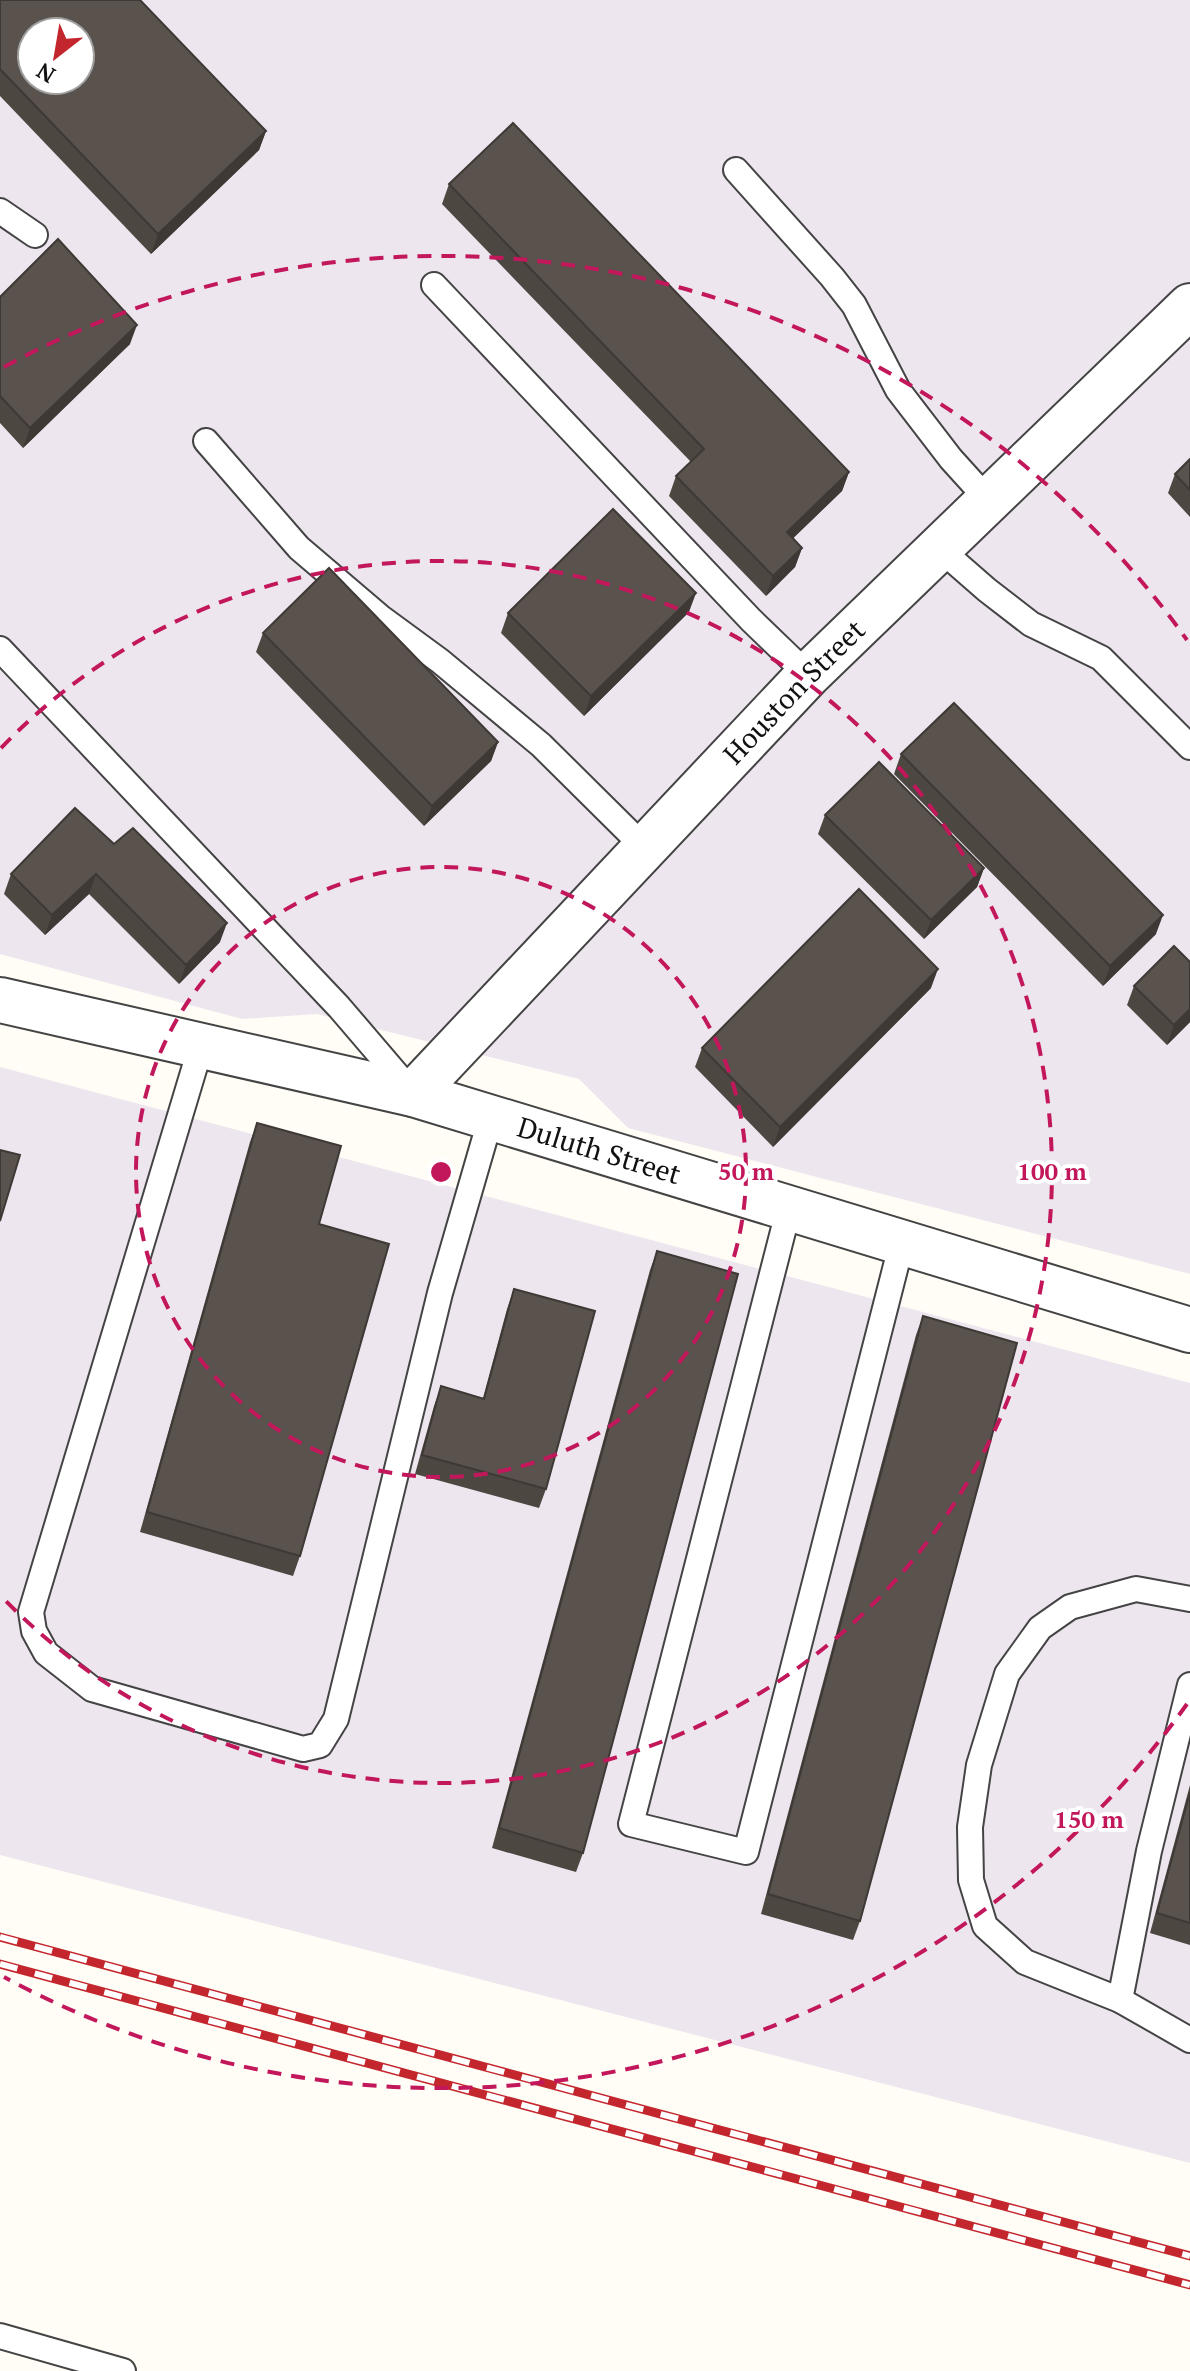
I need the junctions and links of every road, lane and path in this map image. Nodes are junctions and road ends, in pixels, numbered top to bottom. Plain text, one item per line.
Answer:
1 (736, 170) dead end
2 (0, 211) edge
3 (35, 235) dead end
4 (434, 285) dead end
5 (1190, 306) edge
6 (206, 441) dead end
7 (989, 501) junction
8 (940, 549) junction
9 (0, 649) edge
10 (808, 675) junction
11 (1190, 747) edge
12 (645, 848) junction
13 (0, 1000) edge
14 (201, 1046) junction
15 (413, 1094) junction
16 (491, 1117) junction
17 (789, 1208) junction
18 (902, 1242) junction
19 (1190, 1330) edge
20 (1190, 1599) edge
21 (1190, 1685) edge
22 (1120, 2000) junction
23 (1190, 2040) edge
24 (0, 2336) edge
25 (123, 2371) edge

1 - 7 lane
2 - 3 lane
4 - 10 lane
5 - 7 street, Houston Street
6 - 12 lane
7 - 8 street, Houston Street
8 - 10 street, Houston Street
8 - 11 lane
9 - 15 lane
10 - 12 street, Houston Street
12 - 15 street, Houston Street
13 - 14 street, Duluth Street
14 - 15 street, Duluth Street
14 - 16 lane
15 - 16 street, Duluth Street
16 - 17 street, Duluth Street
17 - 18 street, Duluth Street
17 - 18 lane
18 - 19 street, Duluth Street
20 - 22 lane
21 - 22 lane
22 - 23 lane
24 - 25 lane

